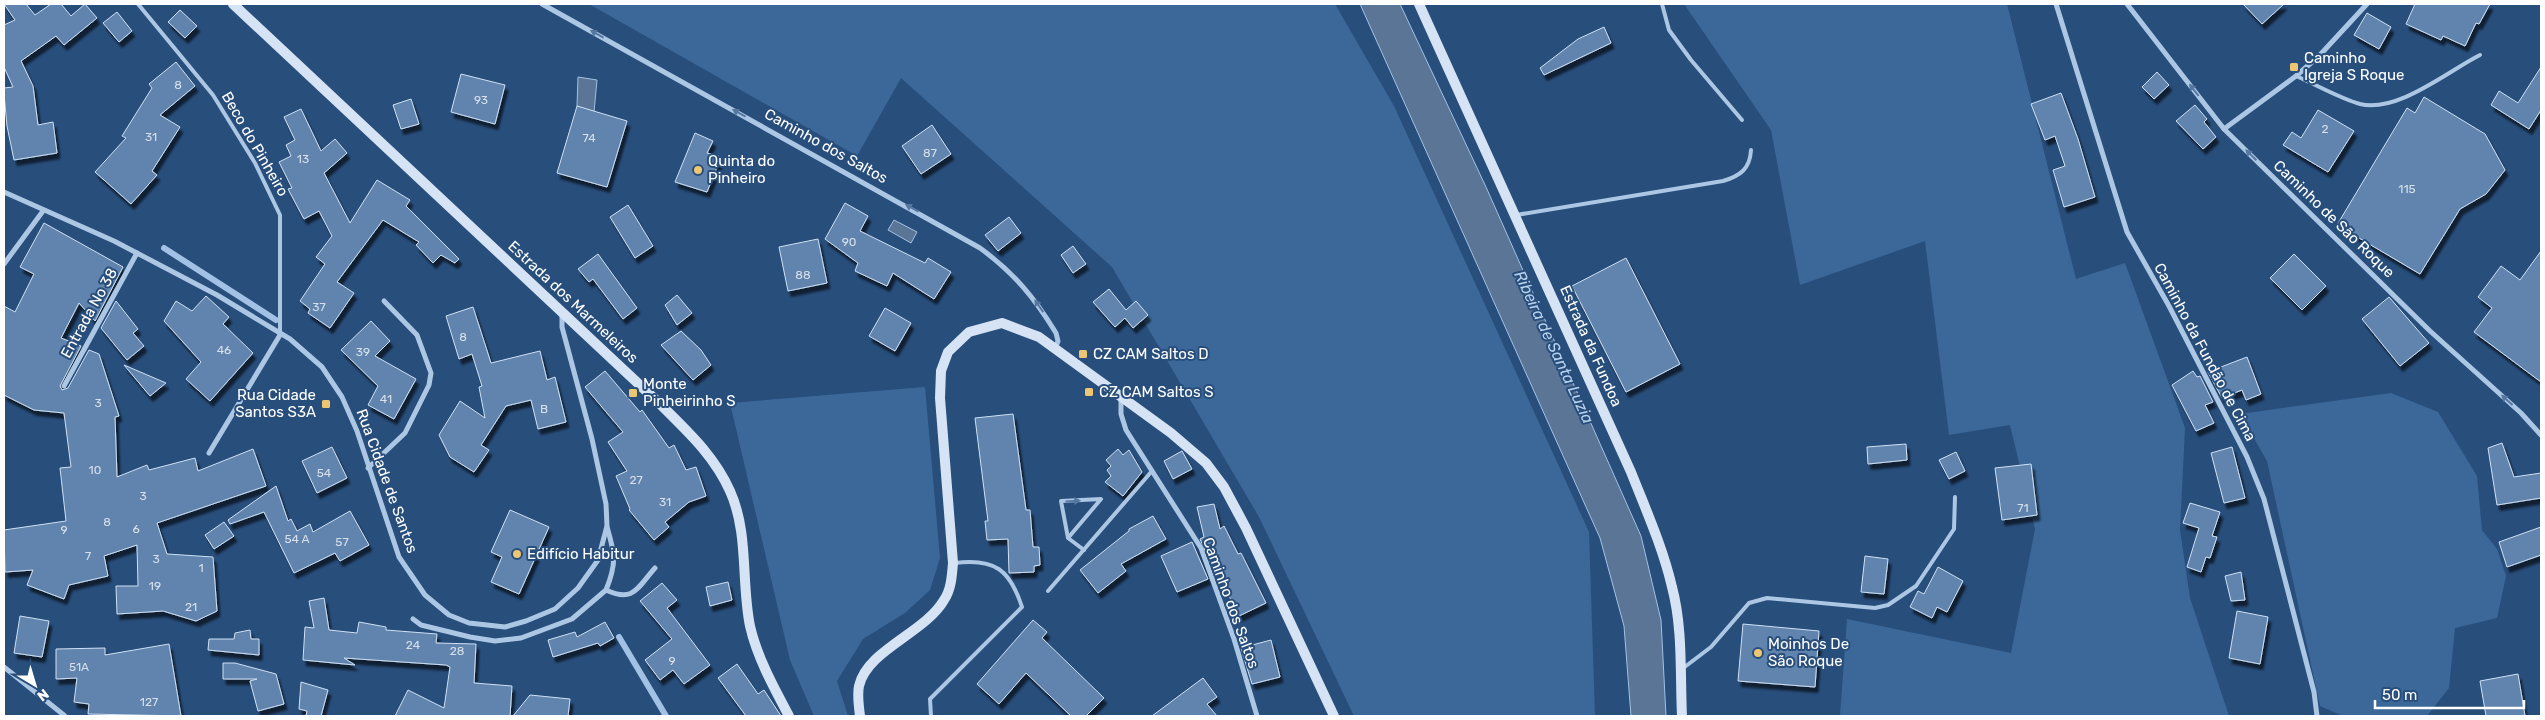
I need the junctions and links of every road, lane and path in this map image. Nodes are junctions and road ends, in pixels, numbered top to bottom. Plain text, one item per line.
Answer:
1 (138, 4) edge
2 (233, 4) edge
3 (542, 4) edge
4 (1419, 4) edge
5 (1662, 4) edge
6 (2056, 4) edge
7 (2126, 4) edge
8 (2367, 4) edge
9 (2480, 55) dead end
10 (2296, 76) junction
11 (1742, 120) dead end
12 (2224, 129) junction
13 (1751, 150) dead end
14 (4, 192) edge
15 (43, 211) junction
16 (1516, 215) junction
17 (137, 253) junction
18 (4, 264) edge
19 (384, 301) dead end
20 (562, 311) junction
21 (280, 335) junction
22 (1055, 350) junction
23 (64, 386) dead end
24 (1121, 398) junction
25 (2541, 435) edge
26 (209, 453) dead end
27 (368, 468) junction
28 (1152, 470) junction
29 (1955, 497) dead end
30 (607, 526) junction
31 (1068, 538) junction
32 (1084, 550) junction
33 (953, 563) junction
34 (655, 568) dead end
35 (606, 590) junction
36 (1048, 591) dead end
37 (413, 619) dead end
38 (4, 667) edge
39 (1680, 670) junction
40 (65, 716) edge
41 (789, 716) edge
42 (860, 716) edge
43 (932, 716) edge
44 (1257, 716) edge
45 (1334, 716) edge
46 (1682, 716) edge
47 (2317, 716) edge

1 - 21 lane, Beco do Pinheiro
2 - 20 main road, Estrada dos Marmeleiros
22 -> 3 street, Caminho dos Saltos
4 - 16 main road, Estrada da Fundoa
5 - 11 lane
6 - 47 street, Caminho da Fundão de Cima
12 -> 7 street, Caminho de São Roque
8 - 10 street
9 - 10 lane
10 - 12 street
25 -> 12 street, Caminho de São Roque
13 - 16 lane
14 - 15 street, Rua Cidade de Santos
15 - 17 street, Rua Cidade de Santos
15 - 18 street
16 - 39 main road, Estrada da Fundoa
17 - 21 street, Rua Cidade de Santos
17 - 23 street, Entrada No 38
19 - 27 street
20 - 30 street, Rua Cidade de Santos
20 - 41 main road, Estrada dos Marmeleiros
21 - 26 street
21 - 27 street, Rua Cidade de Santos
22 - 24 main road
22 - 33 main road
24 - 28 street, Caminho dos Saltos
24 - 45 main road
27 - 30 street, Rua Cidade de Santos
28 - 32 lane
28 - 44 street, Caminho dos Saltos
29 - 39 lane
30 - 35 street
31 -> 31 lane
31 - 32 lane
32 - 36 lane
33 - 42 main road
33 - 43 lane
34 - 35 street
35 - 37 street
38 - 40 street
39 - 46 main road, Estrada da Fundoa

